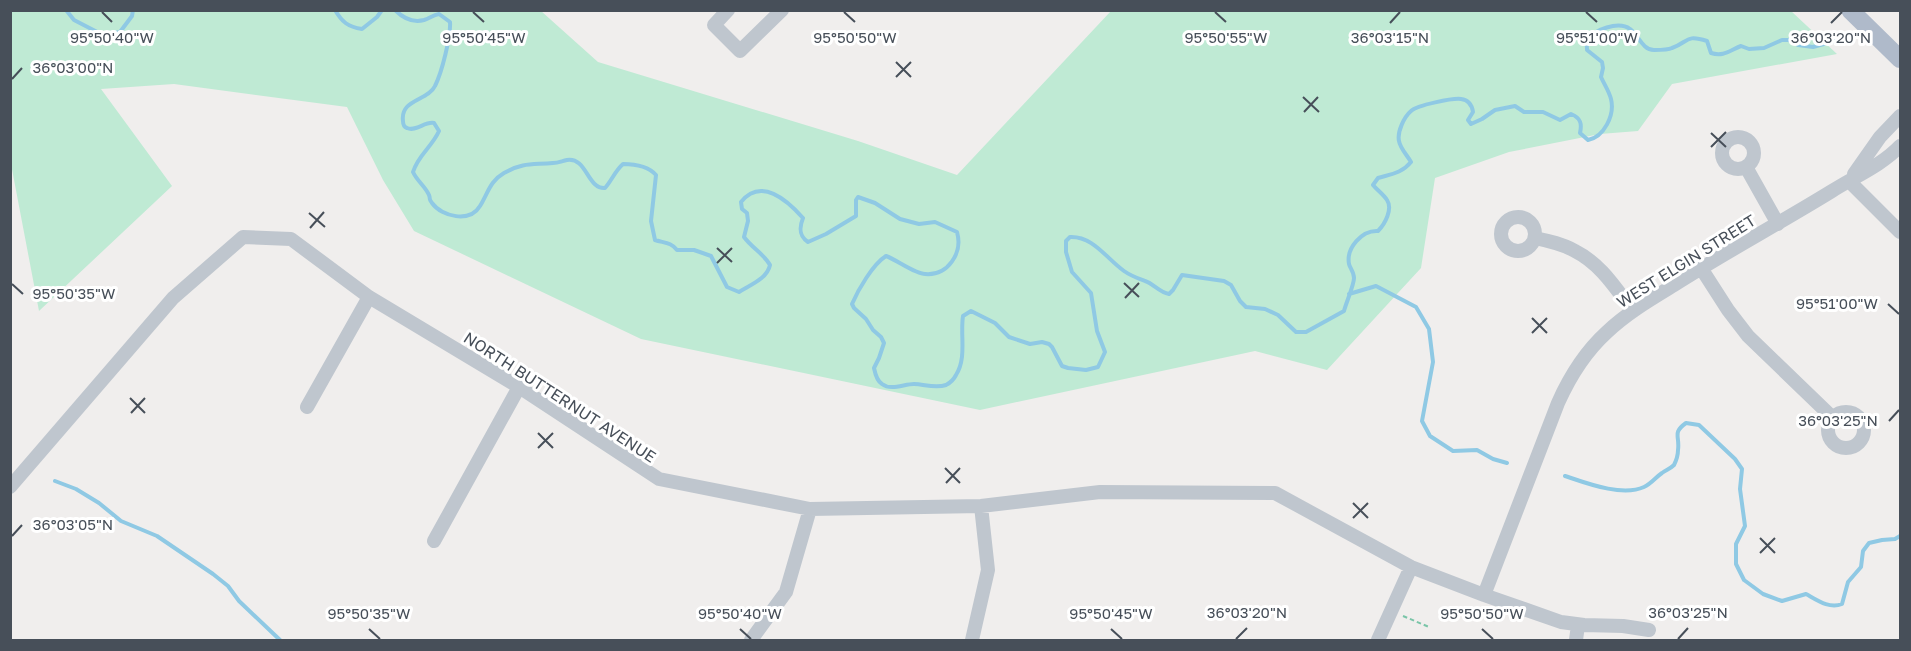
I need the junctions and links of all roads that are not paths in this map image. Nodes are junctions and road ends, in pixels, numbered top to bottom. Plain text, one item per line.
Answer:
1 (728, 10) edge
2 (782, 10) edge
3 (1850, 10) edge
4 (1900, 59) edge
5 (1900, 116) edge
6 (1900, 146) edge
7 (1746, 167) dead end
8 (1849, 181) junction
9 (1778, 224) junction
10 (1900, 232) edge
11 (1535, 238) dead end
12 (1701, 268) junction
13 (369, 297) junction
14 (1633, 311) junction
15 (519, 387) junction
16 (307, 407) dead end
17 (1833, 418) dead end
18 (10, 488) edge
19 (981, 506) junction
20 (810, 509) junction
21 (434, 541) dead end
22 (1411, 567) junction
23 (1484, 595) junction
24 (1578, 625) junction
25 (1649, 630) dead end
26 (751, 640) edge
27 (972, 640) edge
28 (1378, 640) edge
29 (1576, 640) edge

1 - 2 street
3 - 4 main road
5 - 8 street, WEST ELGIN STREET
6 - 8 street, WEST ELGIN STREET
7 - 9 street
8 - 9 street, WEST ELGIN STREET
8 - 10 street
9 - 12 street, WEST ELGIN STREET
11 - 14 street
12 - 14 street, WEST ELGIN STREET
12 - 17 street
13 - 15 street, NORTH BUTTERNUT AVENUE
13 - 16 street
13 - 18 street, NORTH BUTTERNUT AVENUE
14 - 23 street, WEST ELGIN STREET
15 - 20 street, NORTH BUTTERNUT AVENUE
15 - 21 street
19 - 20 street, NORTH BUTTERNUT AVENUE
19 - 22 street, NORTH BUTTERNUT AVENUE
19 - 27 street
20 - 26 street
22 - 23 street, NORTH BUTTERNUT AVENUE
22 - 28 street
23 - 24 street, NORTH BUTTERNUT AVENUE
24 - 25 street, NORTH BUTTERNUT AVENUE
24 - 29 street

